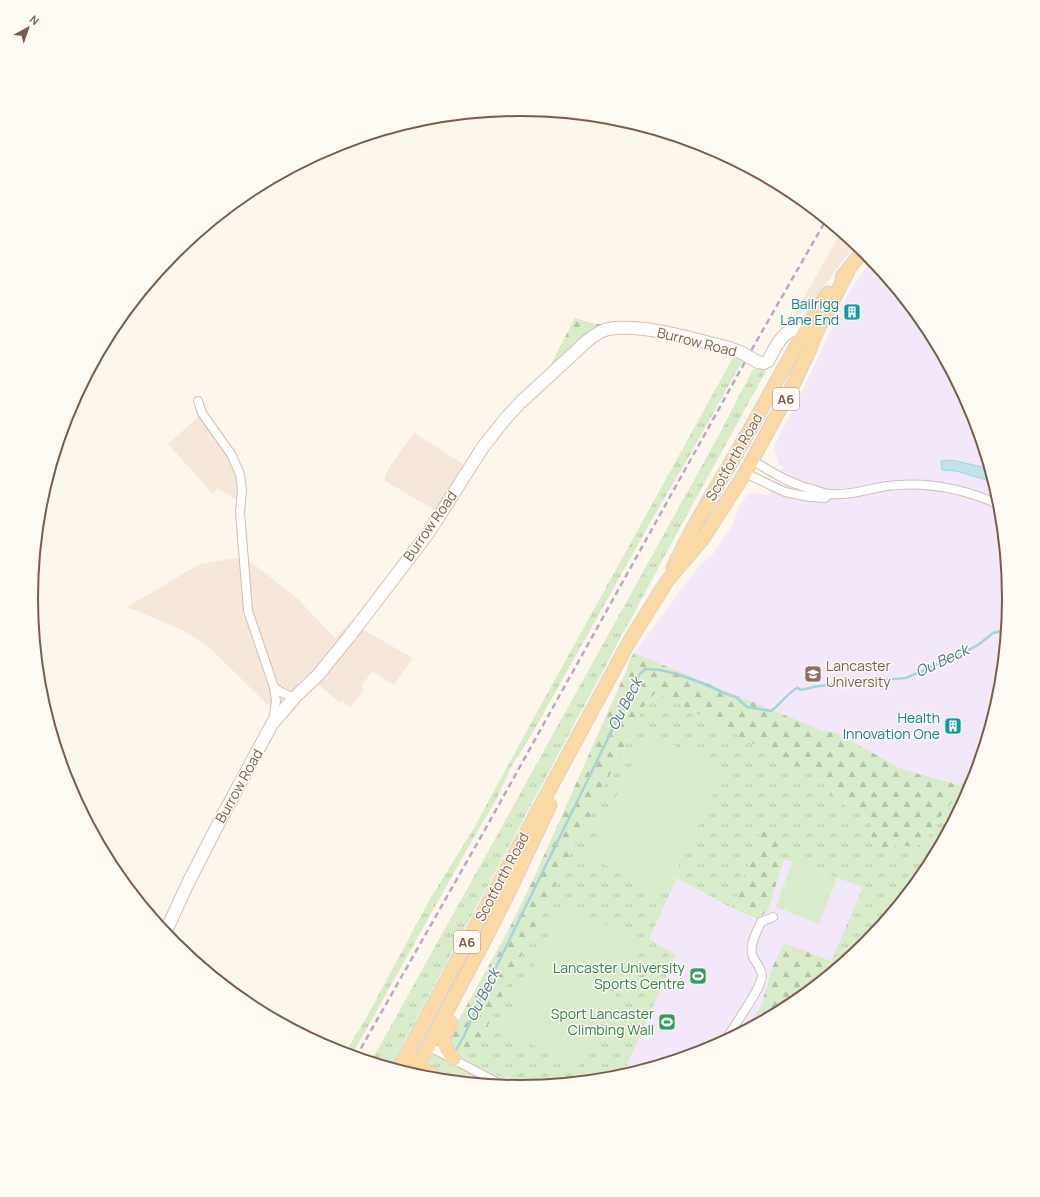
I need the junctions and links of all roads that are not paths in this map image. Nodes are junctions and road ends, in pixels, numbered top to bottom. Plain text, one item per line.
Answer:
1 (860, 257) edge
2 (810, 333) junction
3 (198, 401) dead end
4 (752, 460) junction
5 (739, 466) junction
6 (829, 494) junction
7 (993, 502) edge
8 (667, 581) junction
9 (274, 687) junction
10 (294, 698) junction
11 (272, 724) junction
12 (573, 747) junction
13 (548, 811) junction
14 (772, 917) dead end
15 (168, 927) edge
16 (731, 1032) edge
17 (428, 1046) junction
18 (411, 1048) junction
19 (454, 1059) junction
20 (401, 1065) edge
21 (415, 1069) edge
22 (417, 1069) edge
23 (491, 1079) edge

1 - 2 main road, Scotforth Road / A6
2 - 4 main road, Scotforth Road / A6
2 - 5 main road, Scotforth Road / A6
2 - 10 street, Burrow Road, bridge
3 - 9 street
4 - 5 main road, Scotforth Road / A6
4 - 6 street
5 - 6 street
5 - 8 main road, Scotforth Road / A6
5 - 8 main road, Scotforth Road / A6
6 - 7 street
8 - 12 main road, Scotforth Road / A6
9 - 10 street
9 - 11 street
10 - 11 street, Burrow Road
11 - 15 street, Burrow Road
12 - 13 main road, Scotforth Road / A6
12 - 18 main road, Scotforth Road / A6
13 - 17 main road, Scotforth Road / A6
13 - 19 main road
14 - 16 street
17 - 18 main road
17 - 19 street
17 - 22 main road, Scotforth Road / A6
18 - 20 main road, Scotforth Road / A6
18 - 21 main road
19 - 23 street

